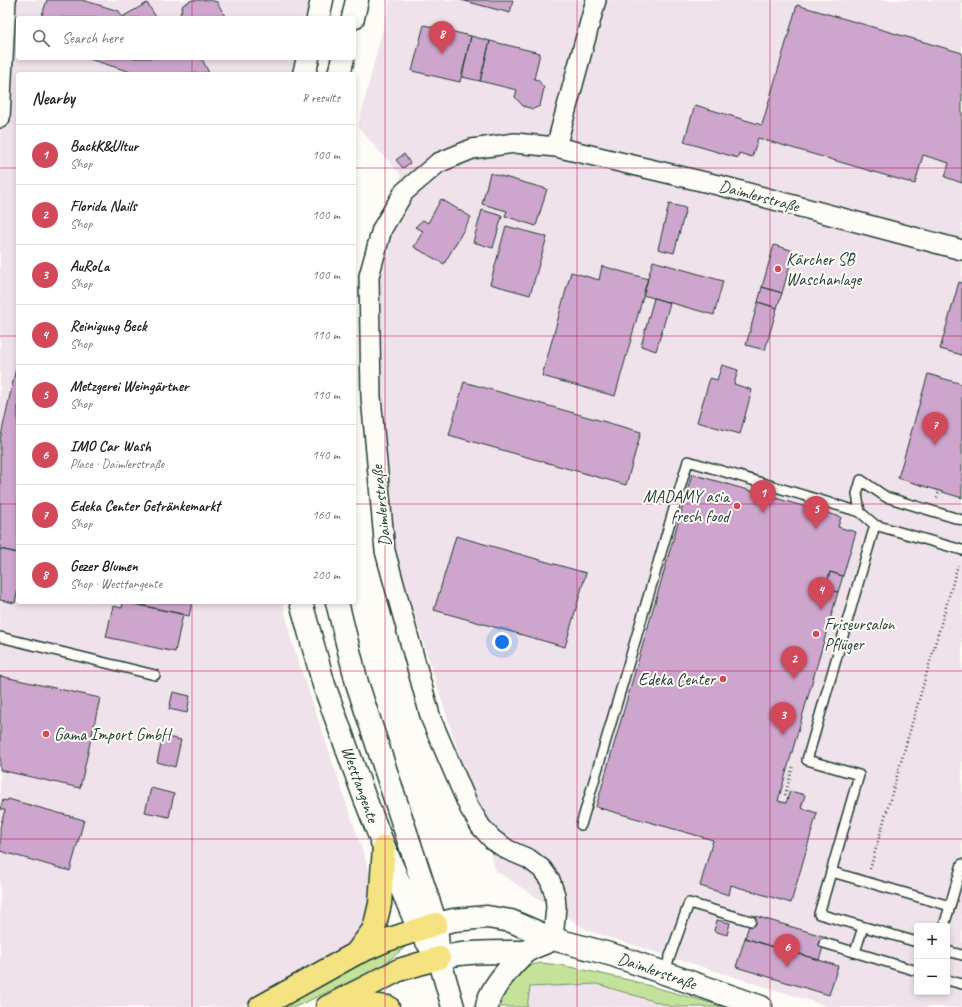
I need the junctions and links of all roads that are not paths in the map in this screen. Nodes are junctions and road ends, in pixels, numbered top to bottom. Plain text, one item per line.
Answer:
1 (6, 0) edge
2 (322, 0) edge
3 (357, 0) edge
4 (596, 0) edge
5 (318, 16) edge
6 (353, 16) edge
7 (308, 60) edge
8 (342, 60) edge
9 (304, 72) edge
10 (340, 72) edge
11 (0, 118) edge
12 (556, 147) junction
13 (962, 250) edge
14 (860, 512) junction
15 (962, 520) edge
16 (875, 525) junction
17 (961, 554) edge
18 (302, 604) edge
19 (337, 604) edge
20 (0, 638) edge
21 (155, 675) dead end
22 (581, 825) dead end
23 (384, 847) junction
24 (962, 864) edge
25 (832, 872) junction
26 (950, 906) junction
27 (750, 921) dead end
28 (945, 923) edge
29 (427, 927) junction
30 (863, 927) junction
31 (553, 939) junction
32 (914, 941) edge
33 (824, 943) dead end
34 (525, 952) junction
35 (855, 952) junction
36 (950, 952) edge
37 (355, 954) junction
38 (962, 956) edge
39 (439, 958) junction
40 (914, 970) edge
41 (664, 974) junction
42 (950, 981) edge
43 (962, 984) edge
44 (260, 1007) edge
45 (327, 1007) edge
46 (334, 1007) edge
47 (388, 1007) edge
48 (454, 1007) edge
49 (487, 1007) edge
50 (761, 1007) edge

1 - 11 street
2 - 5 main road
3 - 6 main road
4 - 12 street
7 - 9 main road
8 - 10 main road
12 - 13 street, Daimlerstraße
12 - 31 street, Daimlerstraße
14 - 15 lane
14 - 16 lane
14 - 22 lane
16 - 17 lane
16 - 25 lane
18 - 23 main road, Westtangente
19 - 29 main road, Westtangente
20 - 21 lane
23 - 29 main road, Westtangente
23 - 37 highway
24 - 26 lane
25 - 26 lane
25 - 30 lane
26 - 28 lane
27 - 41 lane
29 - 31 main road, Daimlerstraße
29 - 37 highway
29 - 39 main road, Westtangente
30 - 32 lane
30 - 35 lane
31 - 34 main road
31 - 41 main road, Daimlerstraße
33 - 35 lane
34 - 39 main road
34 - 49 main road
35 - 40 lane
36 - 38 lane
37 - 44 highway
39 - 45 highway
39 - 48 main road, Westtangente
41 - 50 main road, Daimlerstraße
42 - 43 lane
46 - 47 highway

